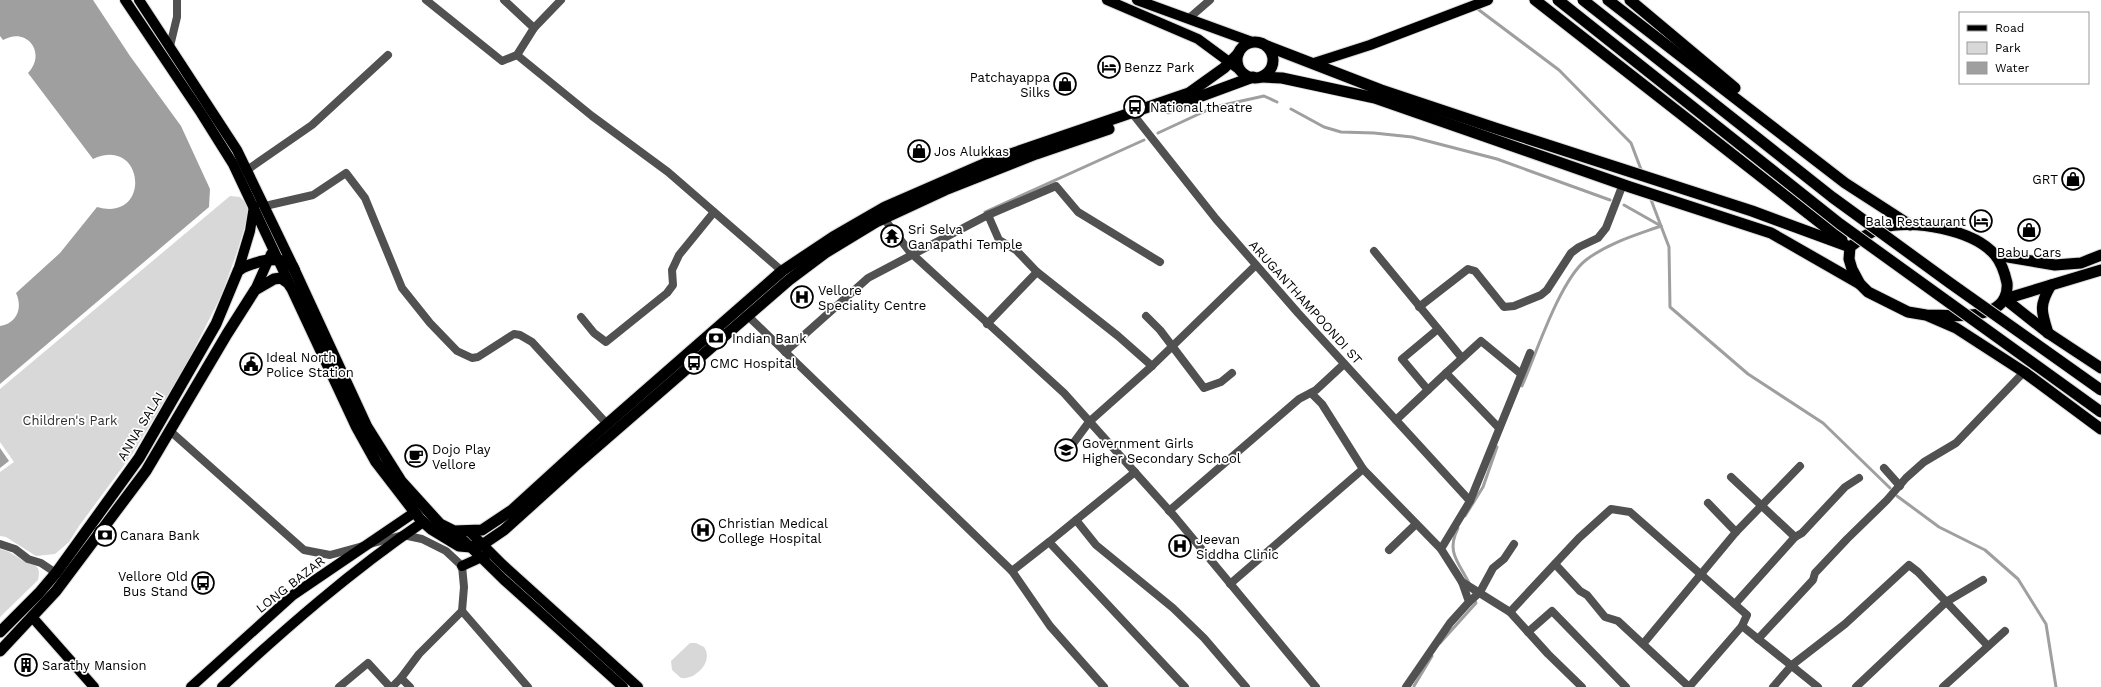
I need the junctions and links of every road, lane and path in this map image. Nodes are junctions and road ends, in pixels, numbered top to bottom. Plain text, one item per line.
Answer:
1 (125, 0) edge
2 (139, 0) edge
3 (177, 0) edge
4 (426, 0) edge
5 (504, 0) edge
6 (561, 0) edge
7 (1107, 0) edge
8 (1137, 0) edge
9 (1210, 0) edge
10 (1488, 0) edge
11 (1535, 0) edge
12 (1558, 0) edge
13 (1583, 0) edge
14 (1608, 0) edge
15 (1630, 0) edge
16 (1188, 19) junction
17 (534, 28) junction
18 (1252, 42) junction
19 (170, 46) junction
20 (1266, 46) junction
21 (388, 55) dead end
22 (517, 55) junction
23 (1234, 58) junction
24 (1314, 62) junction
25 (1257, 77) junction
26 (1134, 116) junction
27 (1811, 156) junction
28 (247, 170) junction
29 (1627, 186) junction
30 (254, 206) junction
31 (265, 206) junction
32 (714, 212) junction
33 (881, 215) junction
34 (988, 215) junction
35 (1910, 226) junction
36 (1850, 247) junction
37 (273, 249) junction
38 (1374, 251) dead end
39 (914, 255) junction
40 (1996, 255) junction
41 (2101, 255) edge
42 (274, 260) junction
43 (1160, 262) dead end
44 (1256, 265) junction
45 (2101, 270) edge
46 (238, 271) junction
47 (782, 271) junction
48 (1037, 272) junction
49 (297, 275) junction
50 (1860, 284) junction
51 (2051, 285) junction
52 (292, 289) junction
53 (256, 290) junction
54 (2005, 299) junction
55 (1419, 307) junction
56 (1926, 314) junction
57 (749, 316) junction
58 (1146, 316) dead end
59 (581, 317) dead end
60 (987, 324) junction
61 (1438, 329) junction
62 (2048, 333) junction
63 (1172, 347) junction
64 (784, 352) junction
65 (1530, 353) dead end
66 (1462, 358) junction
67 (1344, 364) junction
68 (1152, 366) junction
69 (2101, 368) edge
70 (2024, 372) junction
71 (1232, 373) dead end
72 (1446, 373) junction
73 (1521, 374) junction
74 (1428, 390) junction
75 (2101, 390) edge
76 (1311, 393) junction
77 (2101, 412) edge
78 (1396, 420) junction
79 (1089, 422) junction
80 (607, 424) junction
81 (1499, 428) junction
82 (2101, 429) edge
83 (169, 430) junction
84 (1066, 453) dead end
85 (1800, 466) dead end
86 (1884, 468) dead end
87 (1363, 469) junction
88 (1135, 472) junction
89 (1731, 477) dead end
90 (1859, 478) dead end
91 (1900, 486) junction
92 (1470, 501) junction
93 (1708, 503) dead end
94 (1762, 504) junction
95 (1169, 510) junction
96 (415, 512) junction
97 (1076, 520) junction
98 (423, 522) junction
99 (1416, 524) junction
100 (454, 531) junction
101 (470, 532) junction
102 (1736, 532) junction
103 (403, 535) junction
104 (1795, 537) junction
105 (1049, 542) junction
106 (0, 544) edge
107 (1514, 544) dead end
108 (365, 545) junction
109 (1442, 549) junction
110 (481, 550) junction
111 (1389, 550) dead end
112 (1555, 564) junction
113 (462, 566) junction
114 (1012, 571) junction
115 (56, 573) junction
116 (1700, 573) junction
117 (1983, 580) dead end
118 (1462, 582) junction
119 (1230, 584) junction
120 (1480, 592) junction
121 (1469, 602) junction
122 (1946, 602) junction
123 (1734, 604) junction
124 (462, 611) junction
125 (1510, 612) junction
126 (33, 618) junction
127 (1742, 626) junction
128 (2005, 631) dead end
129 (0, 632) edge
130 (1528, 632) junction
131 (1758, 638) junction
132 (1643, 644) junction
133 (1988, 646) junction
134 (0, 651) edge
135 (1792, 665) junction
136 (402, 678) junction
137 (94, 687) edge
138 (190, 687) edge
139 (222, 687) edge
140 (339, 687) edge
141 (391, 687) edge
142 (410, 687) edge
143 (528, 687) edge
144 (623, 687) edge
145 (638, 687) edge
146 (1104, 687) edge
147 (1185, 687) edge
148 (1246, 687) edge
149 (1316, 687) edge
150 (1406, 687) edge
151 (1582, 687) edge
152 (1626, 687) edge
153 (1689, 687) edge
154 (1773, 687) edge
155 (1818, 687) edge
156 (1856, 687) edge
157 (1943, 687) edge

1 - 30 main road
2 - 19 main road
3 - 19 street
4 - 22 street
5 - 17 street
6 - 17 street
7 - 23 main road
8 - 16 main road
9 - 16 street
10 - 24 main road
11 - 36 highway
12 - 77 highway, bridge
13 - 75 highway, bridge
14 - 27 highway
15 - 27 highway
16 - 18 main road
17 - 22 street
18 - 20 highway
18 - 23 highway
19 - 28 main road
20 - 24 highway
20 - 25 highway
21 - 28 street
22 - 32 street
23 - 25 highway
23 - 26 highway
24 - 36 highway
25 - 26 highway
25 - 29 highway
26 - 33 highway
26 - 44 street, ARUGANTHAMPOONDI ST
27 - 35 highway
28 - 31 main road
29 - 50 highway
29 - 55 street
30 - 37 main road
30 - 46 main road
31 - 37 main road
31 - 49 main road
31 - 80 street
32 - 47 street
32 - 59 street
33 - 39 street
33 - 47 highway
33 - 57 highway
34 - 39 street
34 - 43 street
34 - 48 street
35 - 36 highway
35 - 40 highway
36 - 50 highway
37 - 42 main road
38 - 55 street
39 - 60 street
39 - 64 street
40 - 41 highway
40 - 54 highway
42 - 46 highway
42 - 49 highway
42 - 52 main road
42 - 53 main road
44 - 63 street
44 - 67 street, ARUGANTHAMPOONDI ST
45 - 51 highway
46 - 115 highway, ANNA SALAI
47 - 80 highway
48 - 60 street
48 - 68 street
49 - 100 highway
50 - 56 highway
51 - 54 highway
51 - 62 highway
52 - 53 highway, ANNA SALAI
52 - 96 highway
53 - 83 highway, ANNA SALAI
54 - 56 highway
54 - 62 highway
55 - 61 street
56 - 70 highway
57 - 64 street
57 - 110 highway
58 - 63 street
60 - 79 street
61 - 66 street
61 - 74 street
62 - 69 highway
63 - 68 street
63 - 71 street
64 - 114 street
65 - 73 street
66 - 72 street
66 - 73 street
67 - 76 street
67 - 78 street, ARUGANTHAMPOONDI ST
68 - 79 street
70 - 82 highway
70 - 91 street
72 - 74 street
72 - 81 street
73 - 81 street
74 - 78 street
76 - 87 street
76 - 95 street
78 - 92 street, ARUGANTHAMPOONDI ST
79 - 84 street
79 - 88 street
80 - 101 highway
81 - 92 street
83 - 108 street
83 - 126 highway, ANNA SALAI
85 - 94 street
86 - 91 street
87 - 99 street
87 - 119 street
88 - 95 street
88 - 97 street
89 - 94 street
90 - 104 street
91 - 131 street
92 - 109 street
93 - 102 street
94 - 102 street
94 - 104 street
95 - 119 street
96 - 98 highway
96 - 108 main road, LONG BAZAR
97 - 105 street
97 - 148 street
98 - 103 main road
98 - 110 highway
99 - 109 street
99 - 111 street
100 - 101 highway
100 - 110 main road
101 - 110 main road
102 - 116 street
103 - 108 street
103 - 113 street
103 - 139 main road
104 - 123 street
105 - 114 street
105 - 147 street
106 - 115 street
107 - 120 street
108 - 138 main road, LONG BAZAR
109 - 118 street
110 - 113 main road
110 - 144 main road
110 - 145 main road
112 - 116 street
112 - 125 street
112 - 132 street
113 - 124 street
114 - 146 street
115 - 129 highway, ANNA SALAI
116 - 123 street
116 - 132 street
117 - 122 street
118 - 120 street
118 - 121 street
119 - 149 street
120 - 121 street
120 - 125 street
121 - 150 street
122 - 133 street
122 - 135 street
122 - 156 street
123 - 127 street
124 - 136 street
124 - 143 street
125 - 130 street
126 - 134 highway, ANNA SALAI
126 - 137 main road
127 - 131 street
127 - 153 street
128 - 133 street
130 - 151 street
130 - 152 street
131 - 135 street
132 - 153 street
133 - 157 street
135 - 154 street
135 - 155 street
136 - 141 street
136 - 142 street
140 - 141 street

